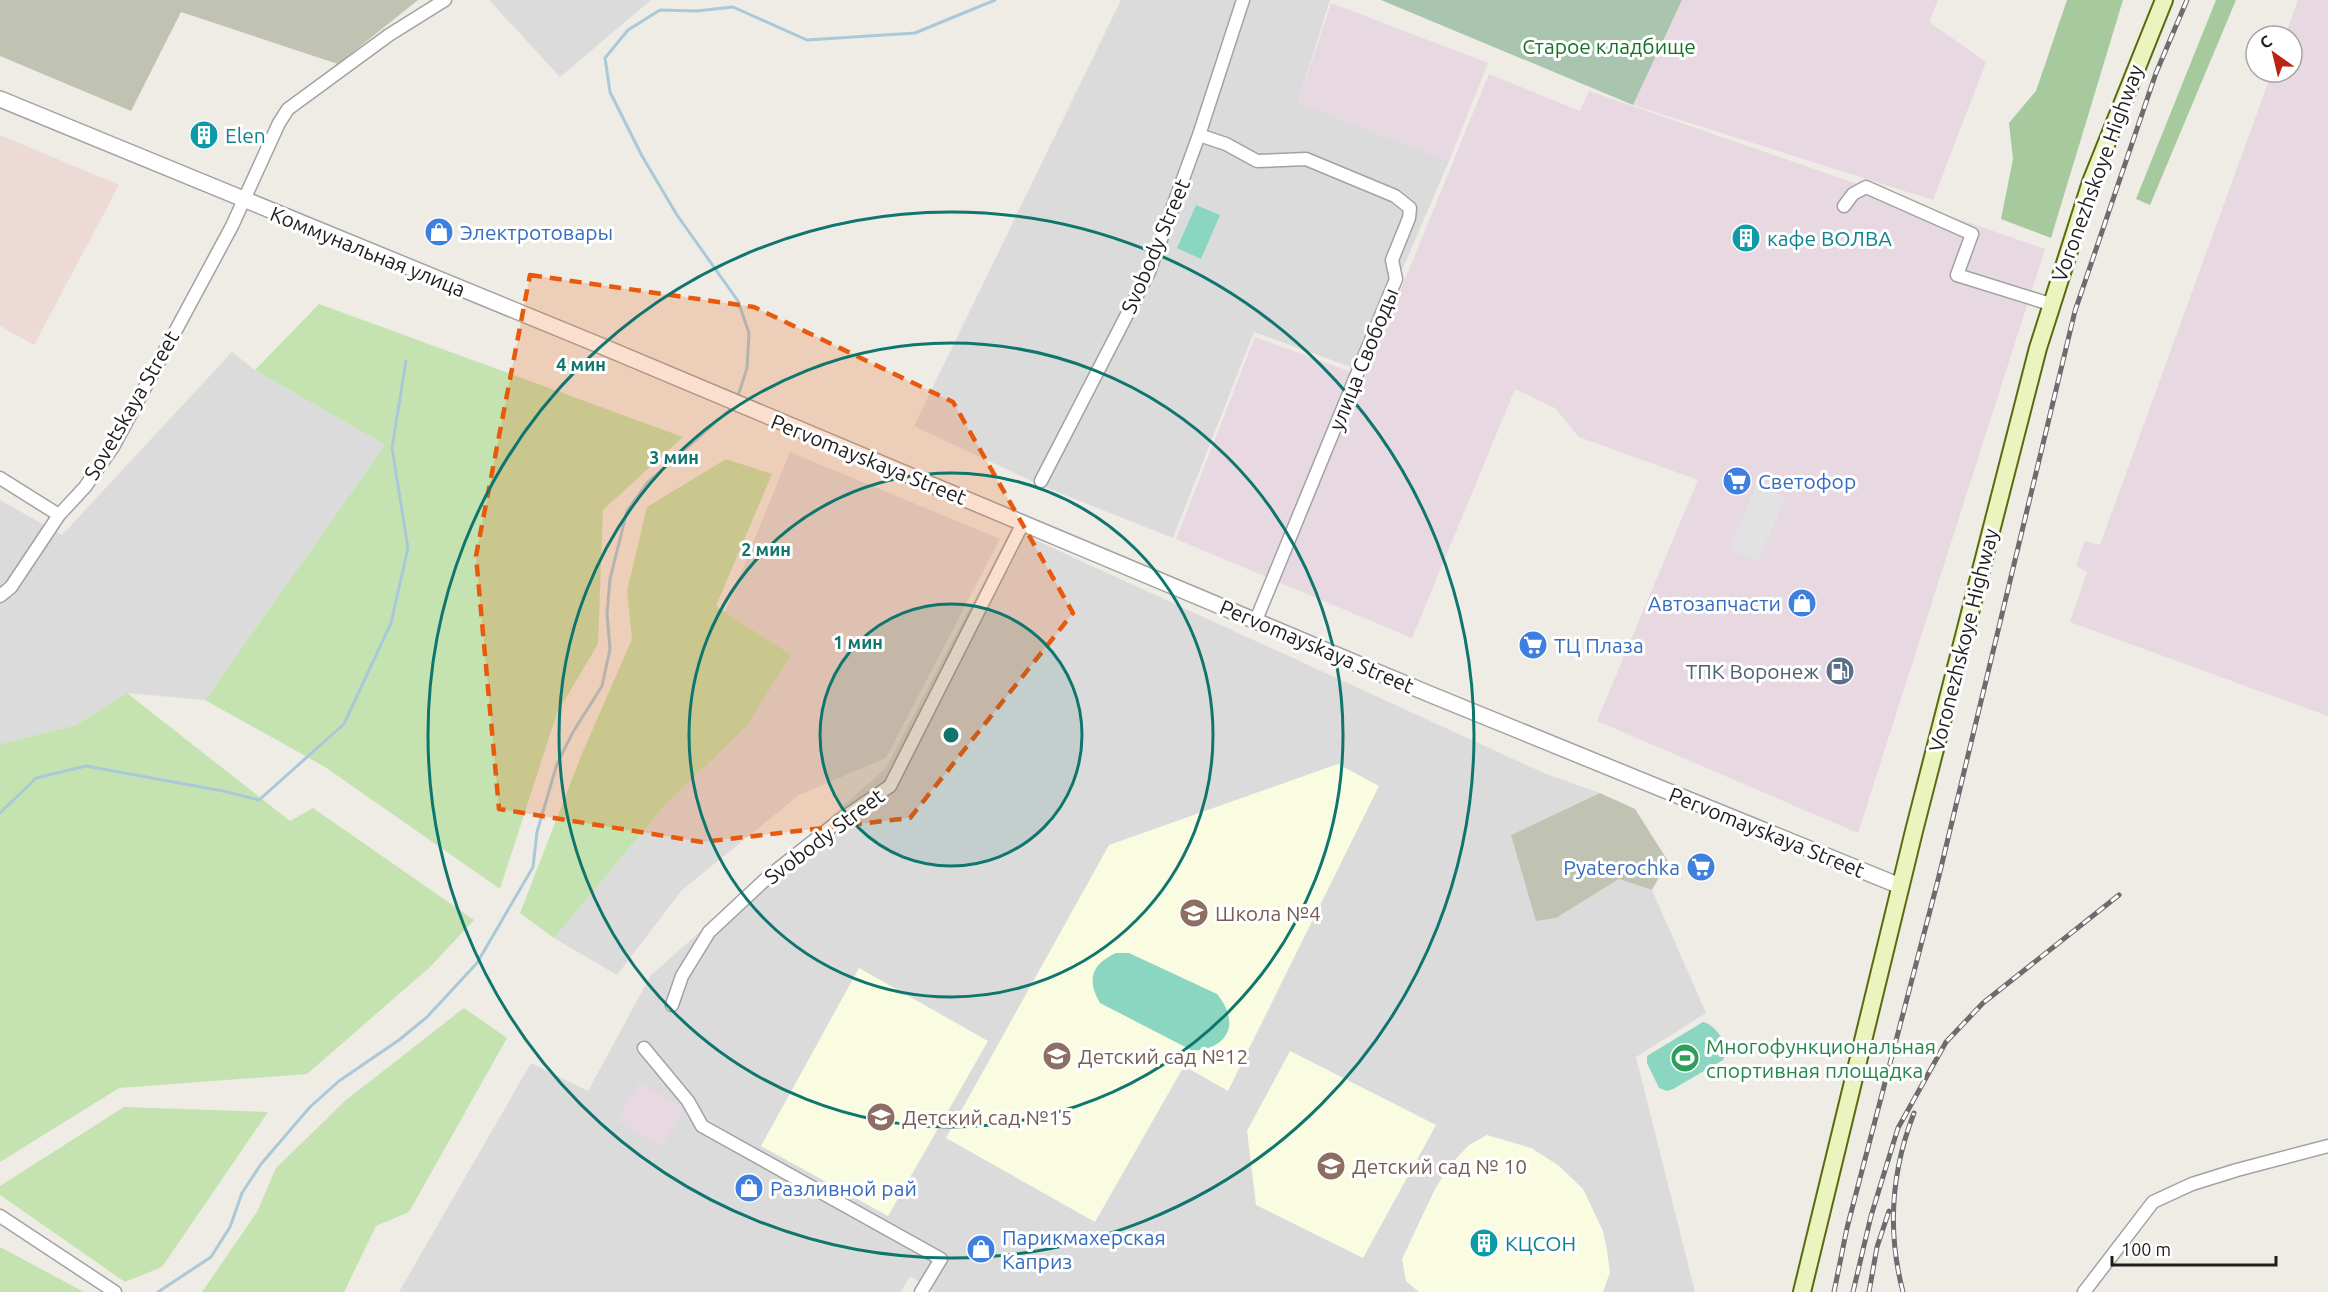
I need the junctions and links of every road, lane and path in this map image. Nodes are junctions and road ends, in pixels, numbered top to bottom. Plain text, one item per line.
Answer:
1 (445, 0) edge
2 (1243, 0) edge
3 (2164, 0) edge
4 (0, 99) edge
5 (1199, 135) junction
6 (244, 201) junction
7 (1844, 206) dead end
8 (2050, 304) junction
9 (735, 405) joint
10 (0, 478) edge
11 (1041, 481) dead end
12 (59, 515) junction
13 (1023, 523) junction
14 (0, 596) edge
15 (1256, 620) junction
16 (1900, 886) junction
17 (672, 1005) dead end
18 (644, 1048) dead end
19 (2328, 1146) edge
20 (0, 1216) edge
21 (116, 1292) edge
22 (921, 1292) edge
23 (1802, 1292) edge
24 (2084, 1292) edge

1 - 6 street, Sovetskaya Street
2 - 5 street, Svobody Street
3 - 8 main road, Voronezhskoye Highway
4 - 6 street, Коммунальная улица
5 - 11 street, Svobody Street
5 - 15 street, улица Свободы
6 - 9 street, Коммунальная улица
6 - 12 street, Sovetskaya Street
7 - 8 street
8 - 16 main road, Voronezhskoye Highway
9 - 13 street, Pervomayskaya Street
10 - 12 street
12 - 14 street, Sovetskaya Street
13 - 15 street, Pervomayskaya Street
13 - 17 street, Svobody Street
15 - 16 street, Pervomayskaya Street
16 - 23 main road, Voronezhskoye Highway
18 - 22 street
19 - 24 street
20 - 21 street

